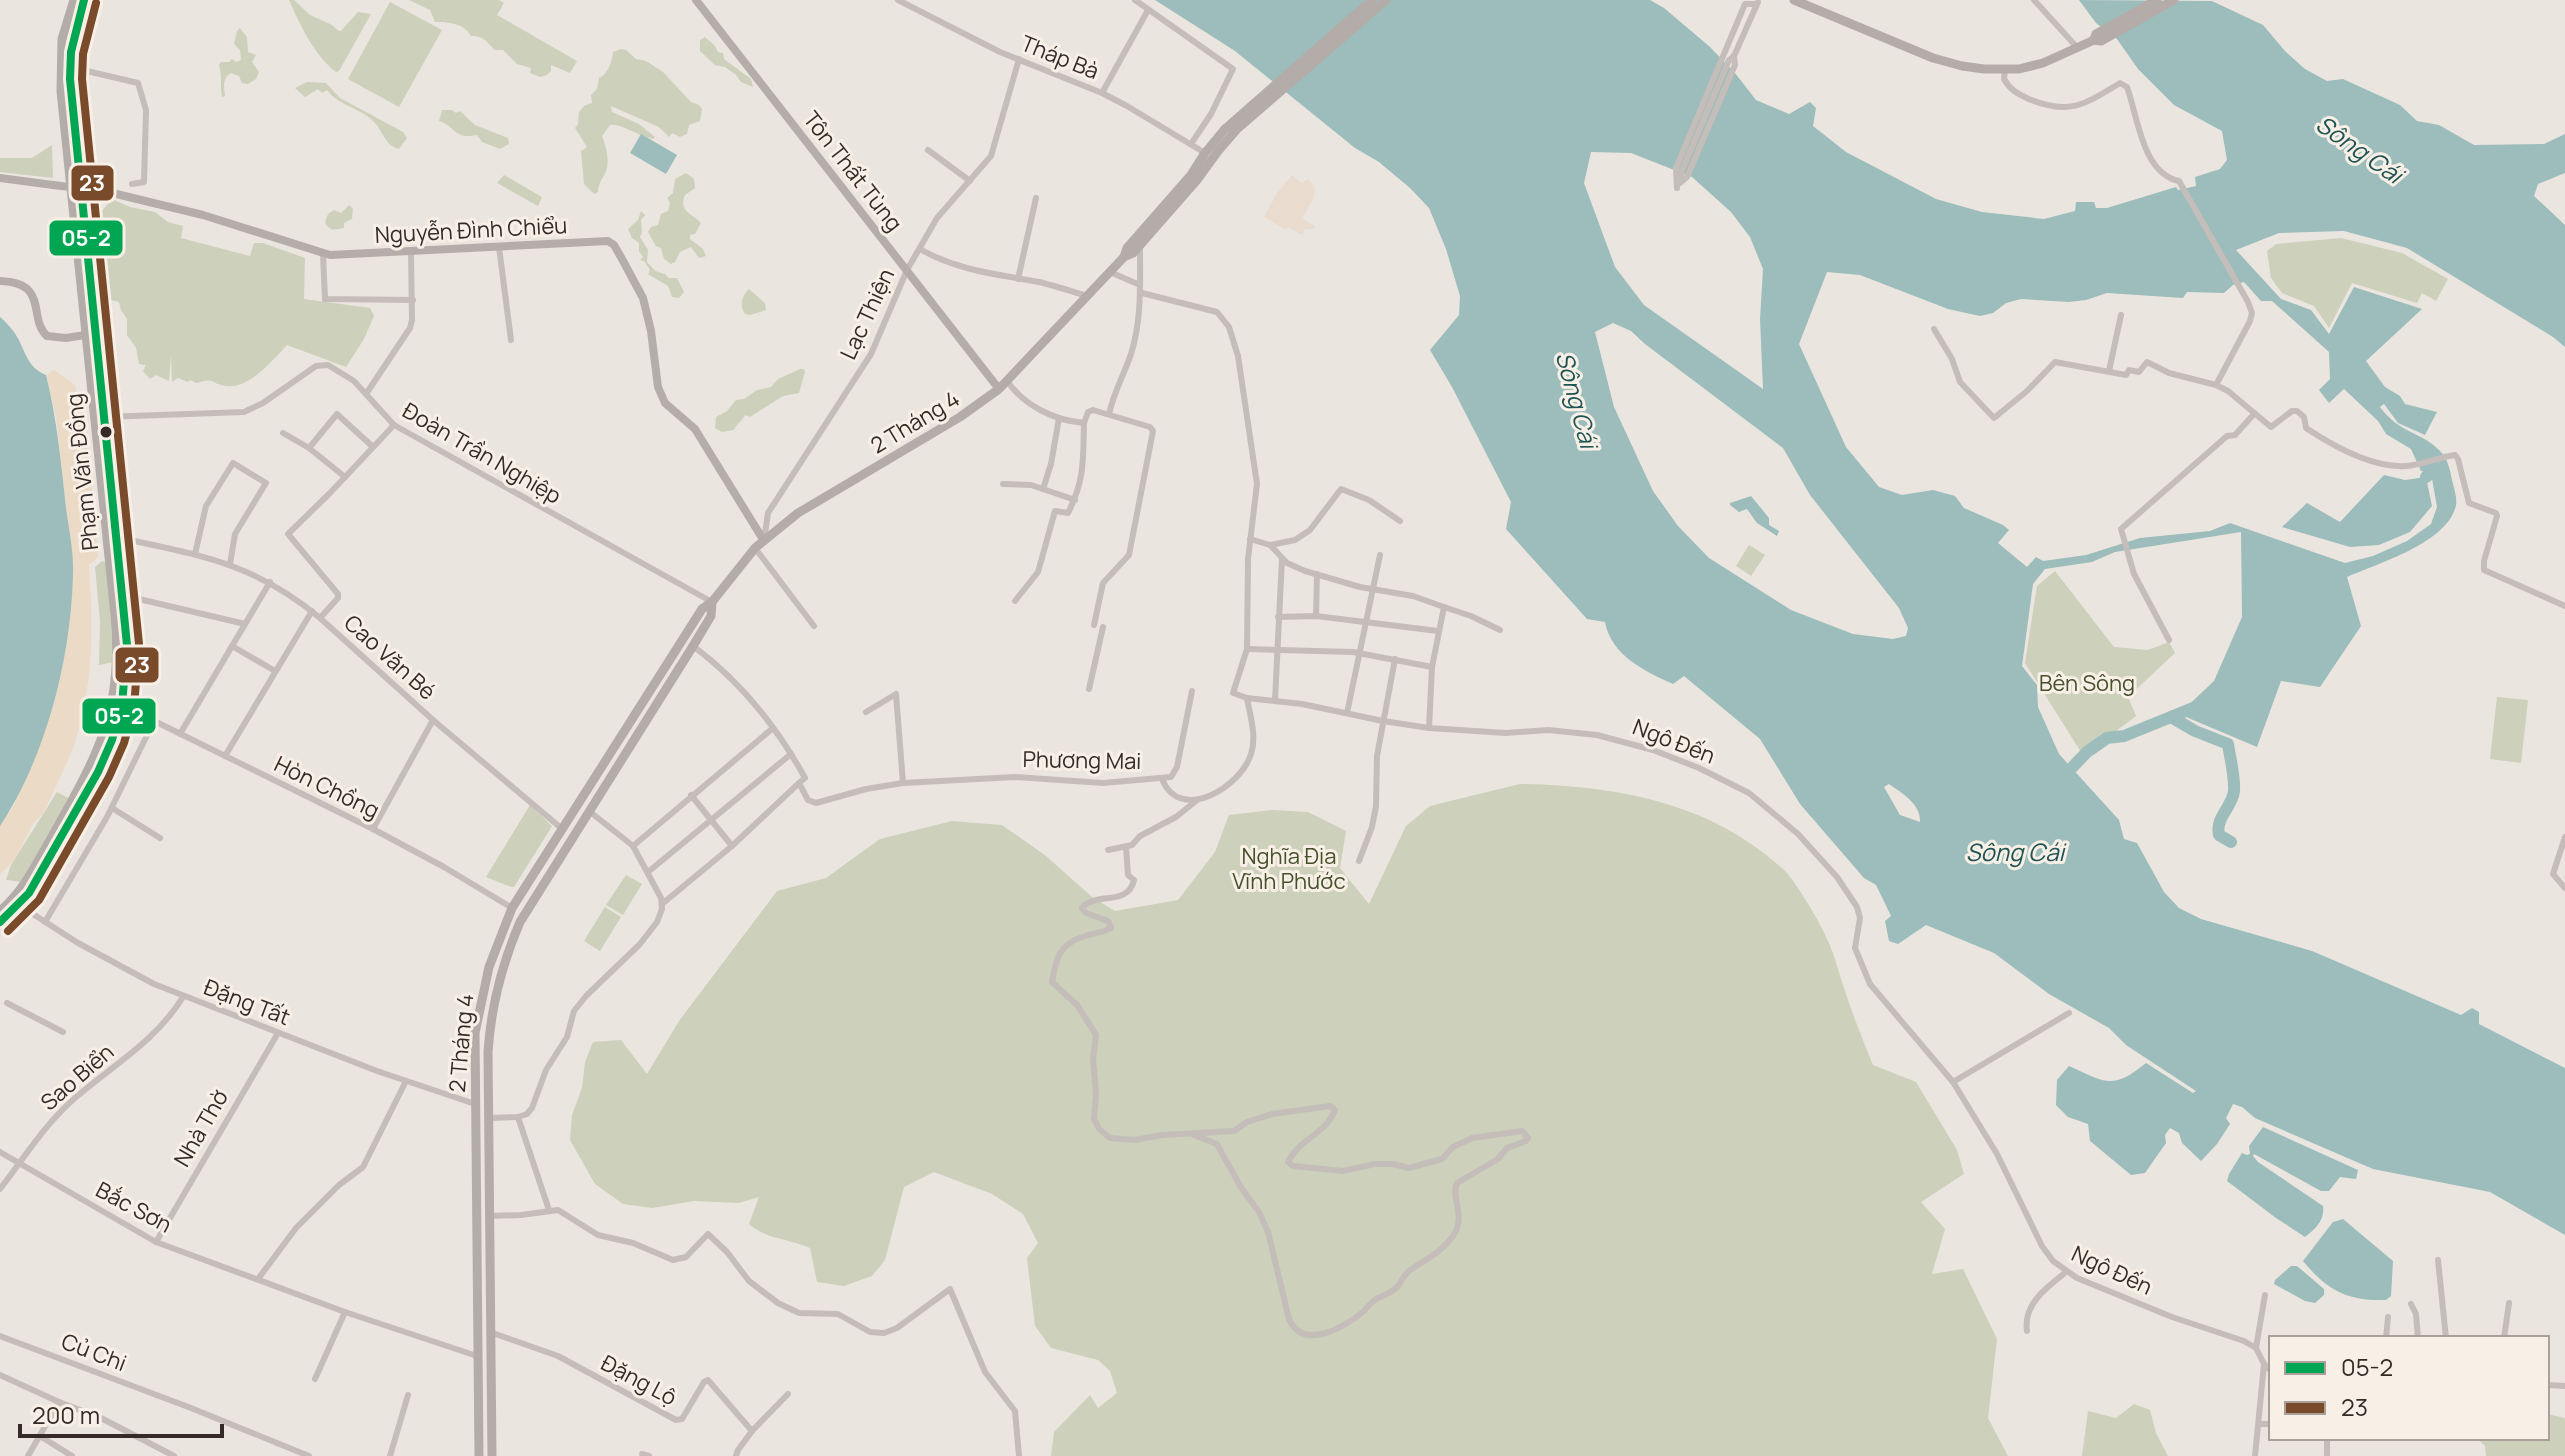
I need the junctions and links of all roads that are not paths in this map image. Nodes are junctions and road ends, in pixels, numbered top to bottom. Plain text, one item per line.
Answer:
1 (74, 0) edge
2 (84, 0) edge
3 (898, 0) edge
4 (1135, 0) edge
5 (1372, 0) edge
6 (1386, 0) edge
7 (1794, 0) edge
8 (2034, 0) edge
9 (2157, 0) edge
10 (2174, 0) edge
11 (1758, 2) edge
12 (698, 3) edge
13 (1148, 10) junction
14 (2097, 41) junction
15 (2074, 44) dead end
16 (1019, 59) junction
17 (65, 67) junction
18 (2005, 69) junction
19 (1102, 93) junction
20 (1234, 126) junction
21 (1191, 144) junction
22 (928, 150) dead end
23 (1205, 153) junction
24 (0, 178) edge
25 (970, 181) junction
26 (132, 184) dead end
27 (1036, 198) dead end
28 (1140, 245) junction
29 (499, 247) junction
30 (920, 249) junction
31 (411, 252) junction
32 (323, 254) junction
33 (1124, 257) junction
34 (907, 270) junction
35 (1110, 272) junction
36 (1018, 279) junction
37 (0, 281) edge
38 (1141, 289) junction
39 (1087, 296) junction
40 (413, 300) junction
41 (2121, 315) dead end
42 (1934, 329) dead end
43 (85, 335) junction
44 (511, 340) dead end
45 (2109, 371) junction
46 (1003, 385) junction
47 (2216, 385) junction
48 (366, 394) junction
49 (1109, 414) junction
50 (2254, 414) junction
51 (104, 417) junction
52 (1059, 418) junction
53 (1084, 423) junction
54 (394, 425) junction
55 (283, 433) dead end
56 (373, 447) junction
57 (309, 448) junction
58 (345, 477) junction
59 (1003, 484) dead end
60 (1043, 489) junction
61 (1075, 500) junction
62 (1400, 521) dead end
63 (112, 537) junction
64 (1250, 539) junction
65 (764, 541) junction
66 (1270, 545) junction
67 (755, 548) junction
68 (195, 554) junction
69 (1380, 555) dead end
70 (1282, 559) junction
71 (230, 564) junction
72 (1317, 574) junction
73 (270, 582) junction
74 (1374, 590) junction
75 (122, 595) junction
76 (1015, 601) dead end
77 (712, 602) junction
78 (2565, 606) edge
79 (1444, 607) junction
80 (312, 611) junction
81 (1316, 616) junction
82 (1278, 617) junction
83 (320, 618) junction
84 (1367, 621) junction
85 (245, 624) junction
86 (1094, 625) dead end
87 (814, 626) dead end
88 (1103, 627) dead end
89 (1500, 630) dead end
90 (1438, 631) junction
91 (2169, 640) dead end
92 (232, 646) junction
93 (693, 646) junction
94 (1247, 649) junction
95 (1276, 650) junction
96 (1359, 653) junction
97 (1395, 659) junction
98 (1432, 667) junction
99 (275, 671) junction
100 (1089, 689) dead end
101 (1192, 691) dead end
102 (1247, 698) junction
103 (1275, 700) junction
104 (118, 704) junction
105 (866, 712) dead end
106 (1347, 713) junction
107 (433, 720) junction
108 (154, 721) junction
109 (1383, 721) junction
110 (773, 728) junction
111 (1429, 728) junction
112 (180, 734) junction
113 (791, 754) junction
114 (225, 756) junction
115 (1162, 779) junction
116 (799, 783) junction
117 (903, 783) junction
118 (691, 795) junction
119 (1196, 801) junction
120 (112, 808) junction
121 (589, 811) junction
122 (711, 820) junction
123 (561, 828) junction
124 (373, 829) junction
125 (2565, 837) edge
126 (160, 838) dead end
127 (633, 846) junction
128 (732, 846) junction
129 (1126, 847) junction
130 (1108, 850) dead end
131 (1359, 861) dead end
132 (648, 872) junction
133 (2565, 888) edge
134 (16, 902) junction
135 (662, 904) junction
136 (512, 908) junction
137 (0, 911) edge
138 (0, 922) edge
139 (45, 922) junction
140 (520, 922) junction
141 (183, 997) junction
142 (7, 1003) dead end
143 (2069, 1013) dead end
144 (63, 1032) dead end
145 (278, 1033) junction
146 (406, 1081) junction
147 (1953, 1082) junction
148 (475, 1104) junction
149 (487, 1104) junction
150 (518, 1117) junction
151 (488, 1118) junction
152 (1194, 1135) junction
153 (0, 1152) edge
154 (19, 1163) junction
155 (0, 1189) edge
156 (549, 1210) junction
157 (489, 1216) junction
158 (156, 1242) junction
159 (2438, 1260) dead end
160 (2066, 1272) junction
161 (258, 1279) junction
162 (2265, 1295) dead end
163 (2509, 1303) dead end
164 (2411, 1304) dead end
165 (345, 1312) junction
166 (2388, 1317) dead end
167 (2027, 1331) dead end
168 (490, 1332) junction
169 (0, 1336) edge
170 (2386, 1336) edge
171 (2418, 1336) edge
172 (2446, 1336) edge
173 (2504, 1336) edge
174 (2256, 1348) junction
175 (477, 1356) junction
176 (489, 1360) junction
177 (2264, 1364) junction
178 (2269, 1369) edge
179 (0, 1375) edge
180 (315, 1379) dead end
181 (788, 1394) dead end
182 (408, 1395) dead end
183 (59, 1402) junction
184 (2259, 1424) junction
185 (2269, 1424) edge
186 (752, 1431) junction
187 (40, 1436) junction
188 (1018, 1455) edge
189 (2254, 1455) edge
190 (28, 1456) edge
191 (72, 1456) edge
192 (174, 1456) edge
193 (309, 1456) edge
194 (390, 1456) edge
195 (479, 1456) edge
196 (492, 1456) edge
197 (736, 1456) edge

1 - 17 main road, Phạm Văn Đồng
2 - 17 main road, Phạm Văn Đồng
3 - 16 street, Tháp Bà
4 - 13 street
5 - 20 main road
6 - 20 main road
7 - 18 main road
8 - 15 street
9 - 14 main road
10 - 14 main road
11 - 11 street
12 - 34 street, Tôn Thất Tùng
13 - 19 street
13 - 21 street
14 - 18 main road
16 - 19 street, Tháp Bà
16 - 25 street, Lạc Thiện
17 - 26 street
17 - 43 main road, Phạm Văn Đồng
17 - 51 main road, Phạm Văn Đồng
18 - 47 street
19 - 21 street, Tháp Bà
20 - 23 main road, 2 Tháng 4
20 - 28 main road, 2 Tháng 4
21 - 23 street, Tháp Bà
22 - 25 street
23 - 33 main road, 2 Tháng 4
24 - 32 street, Nguyễn Đình Chiểu, bridge
25 - 30 street, Lạc Thiện
27 - 36 street
28 - 33 main road, 2 Tháng 4
28 - 38 street
29 - 31 street, Nguyễn Đình Chiểu
29 - 44 street
29 - 65 street, Nguyễn Đình Chiểu
30 - 34 street, Lạc Thiện
30 - 36 street
31 - 32 street, Nguyễn Đình Chiểu
31 - 40 street
32 - 40 street
33 - 35 main road, 2 Tháng 4
34 - 46 street, Tôn Thất Tùng
34 - 65 street, Lạc Thiện
35 - 38 street
35 - 39 main road, 2 Tháng 4
36 - 39 street
37 - 43 street
38 - 49 street
38 - 64 street
39 - 46 main road, 2 Tháng 4
40 - 48 street
41 - 45 street
42 - 45 street
43 - 63 main road, Phạm Văn Đồng
45 - 47 street
46 - 52 street
46 - 65 main road, 2 Tháng 4
47 - 50 street
48 - 51 street, Đoàn Trần Nghiệp
48 - 54 street, Đoàn Trần Nghiệp
49 - 53 street
49 - 86 street
50 - 78 street
50 - 91 street
51 - 63 main road, Phạm Văn Đồng
52 - 53 street
52 - 60 street
53 - 61 street
54 - 56 street, Cao Văn Bé
54 - 77 street, Đoàn Trần Nghiệp
55 - 57 street
56 - 57 street
56 - 58 street, Cao Văn Bé
57 - 58 street
58 - 83 street, Cao Văn Bé
59 - 60 street
60 - 61 street
61 - 76 street
62 - 66 street
63 - 68 street
63 - 75 main road, Phạm Văn Đồng
63 - 104 main road, Phạm Văn Đồng
64 - 66 street
64 - 94 street
65 - 67 main road, 2 Tháng 4
66 - 70 street
67 - 77 main road, 2 Tháng 4
67 - 87 street
68 - 71 street
68 - 71 street
69 - 74 street
70 - 72 street
70 - 82 street
71 - 73 street
72 - 74 street
72 - 81 street
73 - 80 street
73 - 85 street
74 - 79 street
74 - 84 street
75 - 85 street
75 - 104 main road, Phạm Văn Đồng
77 - 93 main road, 2 Tháng 4
77 - 123 main road, 2 Tháng 4
79 - 89 street
79 - 90 street
80 - 83 street
80 - 99 street
81 - 82 street
81 - 84 street
82 - 95 street
83 - 107 street, Cao Văn Bé
84 - 90 street
84 - 96 street
85 - 92 street
88 - 100 street
90 - 98 street
92 - 99 street
92 - 112 street
93 - 110 street
93 - 121 main road, 2 Tháng 4
94 - 95 street
94 - 102 street
95 - 96 street
95 - 103 street
96 - 97 street
96 - 106 street
97 - 98 street
97 - 109 street
98 - 111 street
99 - 114 street
101 - 115 street, Phương Mai
102 - 103 street, Ngô Đến
102 - 119 street
103 - 106 street, Ngô Đến
104 - 108 street, Hòn Chồng
104 - 134 main road, Phạm Văn Đồng
105 - 117 street
106 - 109 street, Ngô Đến
107 - 123 street, Cao Văn Bé
107 - 124 street
108 - 112 street, Hòn Chồng
108 - 120 street
109 - 111 street, Ngô Đến
109 - 131 street
110 - 113 street
110 - 118 street
111 - 147 street, Ngô Đến
112 - 114 street, Hòn Chồng
113 - 116 street
113 - 122 street
114 - 124 street, Hòn Chồng
115 - 117 street, Phương Mai
115 - 119 street
116 - 117 street, Phương Mai
116 - 128 street
118 - 122 street
118 - 127 street
119 - 129 street
120 - 126 street
120 - 139 street
121 - 127 street
121 - 140 main road, 2 Tháng 4
122 - 128 street
122 - 132 street
123 - 136 main road, 2 Tháng 4
124 - 136 street, Hòn Chồng
125 - 133 street
127 - 132 street
128 - 135 street
129 - 130 street
129 - 152 street
132 - 135 street
134 - 137 main road, Phạm Văn Đồng
134 - 138 main road, Phạm Văn Đồng
134 - 139 street, Đặng Tất
135 - 150 street
136 - 140 main road
136 - 148 main road, 2 Tháng 4
139 - 141 street, Đặng Tất
140 - 149 main road, 2 Tháng 4
141 - 145 street, Đặng Tất
141 - 154 street, Sao Biển
142 - 144 street
143 - 147 street
145 - 146 street, Đặng Tất
145 - 158 street, Nhà Thờ
146 - 148 street, Đặng Tất
146 - 161 street
147 - 160 street, Ngô Đến
148 - 149 main road
148 - 175 main road, 2 Tháng 4
149 - 151 main road, 2 Tháng 4
150 - 151 street
150 - 156 street
151 - 157 main road, 2 Tháng 4
152 - 152 street
153 - 154 street, Bắc Sơn
154 - 155 street, Sao Biển
154 - 158 street, Bắc Sơn
156 - 157 street
156 - 188 street
157 - 168 main road, 2 Tháng 4
158 - 161 street, Bắc Sơn
159 - 172 street
160 - 167 street
160 - 174 street, Ngô Đến
161 - 165 street, Bắc Sơn
162 - 174 street
163 - 173 street
164 - 171 street
165 - 175 street, Bắc Sơn
165 - 180 street
166 - 170 street
168 - 176 main road, 2 Tháng 4
168 - 186 street, Đặng Lộ
169 - 193 street, Củ Chi
174 - 177 street
175 - 176 main road
175 - 195 main road, 2 Tháng 4
176 - 196 main road, 2 Tháng 4
177 - 178 street
177 - 184 street
179 - 183 street
181 - 186 street
182 - 194 street
183 - 187 street
183 - 192 street
184 - 185 street
184 - 189 street
186 - 197 street
187 - 190 street
187 - 191 street

